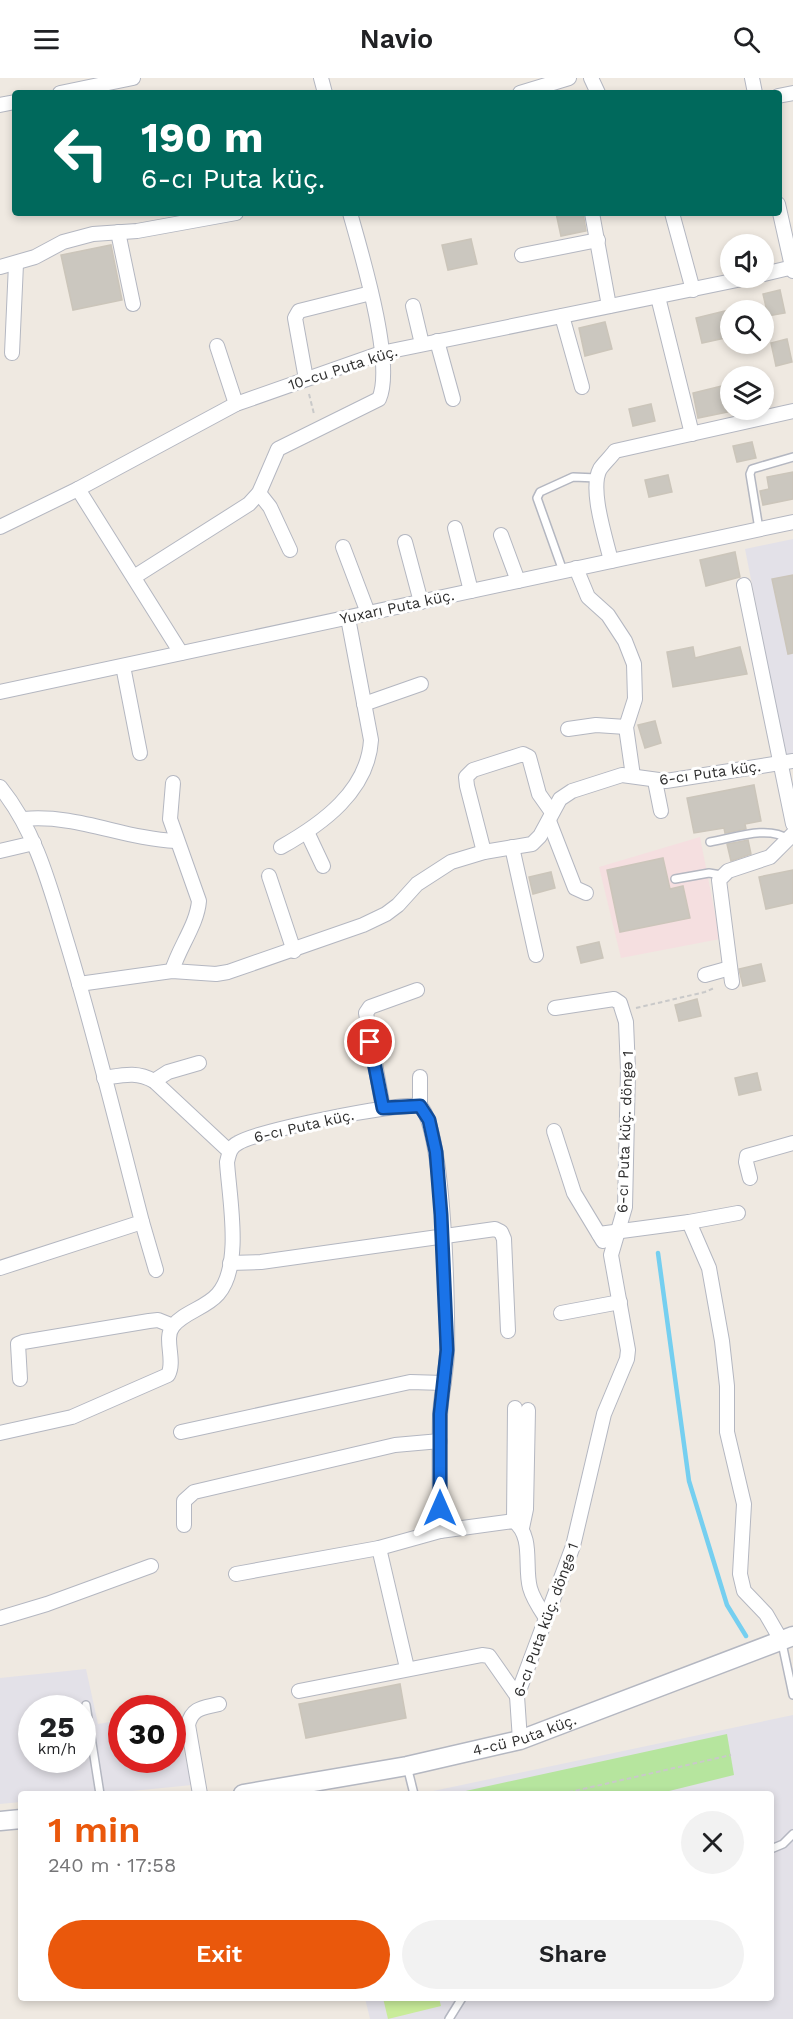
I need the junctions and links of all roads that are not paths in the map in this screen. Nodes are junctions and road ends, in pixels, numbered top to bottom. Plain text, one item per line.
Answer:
1 (133, 78) edge
2 (569, 78) edge
3 (75, 90) edge
4 (530, 90) edge
5 (217, 216) edge
6 (351, 216) edge
7 (593, 216) edge
8 (673, 216) edge
9 (781, 216) edge
10 (118, 232) junction
11 (598, 240) junction
12 (522, 255) dead end
13 (16, 264) junction
14 (0, 267) edge
15 (793, 268) edge
16 (774, 272) edge
17 (720, 284) edge
18 (693, 290) junction
19 (371, 293) junction
20 (658, 297) junction
21 (133, 304) dead end
22 (413, 306) dead end
23 (609, 306) junction
24 (562, 316) junction
25 (437, 341) junction
26 (422, 344) junction
27 (217, 346) dead end
28 (12, 353) dead end
29 (381, 353) junction
30 (306, 379) junction
31 (582, 387) dead end
32 (453, 399) dead end
33 (236, 404) junction
34 (793, 411) edge
35 (692, 434) junction
36 (793, 457) edge
37 (597, 478) junction
38 (78, 489) junction
39 (260, 493) junction
40 (793, 522) edge
41 (1, 524) edge
42 (455, 528) dead end
43 (759, 529) junction
44 (501, 535) dead end
45 (405, 542) dead end
46 (343, 547) dead end
47 (290, 550) dead end
48 (611, 561) junction
49 (569, 570) junction
50 (134, 577) junction
51 (518, 581) junction
52 (744, 585) dead end
53 (471, 591) junction
54 (421, 602) junction
55 (368, 613) junction
56 (348, 618) junction
57 (181, 654) junction
58 (123, 666) junction
59 (421, 684) dead end
60 (0, 692) edge
61 (364, 704) junction
62 (626, 727) junction
63 (568, 729) dead end
64 (140, 753) dead end
65 (787, 762) edge
66 (633, 776) junction
67 (655, 781) junction
68 (173, 783) dead end
69 (0, 787) edge
70 (661, 811) dead end
71 (550, 816) junction
72 (24, 819) junction
73 (793, 824) edge
74 (307, 832) junction
75 (790, 836) edge
76 (176, 841) junction
77 (710, 842) dead end
78 (34, 843) junction
79 (281, 847) dead end
80 (512, 847) junction
81 (0, 851) edge
82 (484, 852) junction
83 (323, 866) dead end
84 (721, 875) junction
85 (269, 876) dead end
86 (675, 879) dead end
87 (586, 893) dead end
88 (294, 951) junction
89 (536, 955) dead end
90 (172, 971) junction
91 (710, 974) road end
92 (80, 984) junction
93 (417, 990) dead end
94 (555, 1008) dead end
95 (198, 1063) dead end
96 (420, 1077) dead end
97 (104, 1078) junction
98 (154, 1081) junction
99 (420, 1106) junction
100 (383, 1108) junction
101 (555, 1131) dead end
102 (793, 1143) edge
103 (229, 1151) junction
104 (750, 1178) dead end
105 (738, 1213) dead end
106 (142, 1222) junction
107 (689, 1222) junction
108 (619, 1232) junction
109 (599, 1234) junction
110 (442, 1237) junction
111 (611, 1254) junction
112 (230, 1263) junction
113 (0, 1268) edge
114 (156, 1270) dead end
115 (620, 1302) junction
116 (561, 1313) dead end
117 (173, 1326) junction
118 (508, 1331) dead end
119 (20, 1379) dead end
120 (444, 1383) junction
121 (522, 1409) dead end
122 (181, 1432) dead end
123 (0, 1433) edge
124 (440, 1441) junction
125 (518, 1524) junction
126 (184, 1525) dead end
127 (440, 1530) junction
128 (379, 1548) junction
129 (151, 1566) dead end
130 (236, 1574) dead end
131 (0, 1618) edge
132 (546, 1618) junction
133 (787, 1638) edge
134 (407, 1668) junction
135 (299, 1691) dead end
136 (793, 1695) edge
137 (517, 1696) junction
138 (219, 1704) dead end
139 (520, 1740) junction
140 (407, 1766) junction
141 (96, 1769) edge
142 (100, 1791) edge
143 (199, 1791) edge
144 (261, 1791) edge
145 (413, 1791) edge
146 (18, 1819) edge
147 (0, 1821) edge
148 (793, 1834) edge
149 (774, 1848) edge
150 (460, 2001) edge
151 (449, 2019) edge

1 - 3 street
2 - 4 street
5 - 10 street
6 - 19 street
7 - 11 street
8 - 18 street
9 - 15 street
10 - 13 street
10 - 21 street
11 - 12 street
11 - 23 street
13 - 14 street
13 - 28 street
15 - 16 street
17 - 18 street, 10-cu Puta küç.
18 - 20 street, 10-cu Puta küç.
19 - 29 street
19 - 30 street
20 - 23 street, 10-cu Puta küç.
20 - 35 street
22 - 26 street
23 - 24 street, 10-cu Puta küç.
24 - 25 street, 10-cu Puta küç.
24 - 31 street
25 - 26 street, 10-cu Puta küç.
25 - 32 street
26 - 29 street, 10-cu Puta küç.
27 - 33 street
29 - 30 street, 10-cu Puta küç.
29 - 39 street
30 - 33 street, 10-cu Puta küç.
33 - 38 street, 10-cu Puta küç.
34 - 35 street
35 - 37 street
36 - 43 lane
37 - 48 street
37 - 49 lane
38 - 41 street, 10-cu Puta küç.
38 - 50 street
39 - 47 street
39 - 50 street
40 - 43 street, Yuxarı Puta küç.
42 - 53 street
43 - 48 street, Yuxarı Puta küç.
44 - 51 street
45 - 54 street
46 - 55 street
48 - 49 street, Yuxarı Puta küç.
49 - 51 street, Yuxarı Puta küç.
49 - 62 street
50 - 57 street
51 - 53 street, Yuxarı Puta küç.
52 - 65 street
53 - 54 street, Yuxarı Puta küç.
54 - 55 street, Yuxarı Puta küç.
55 - 56 street, Yuxarı Puta küç.
56 - 57 street, Yuxarı Puta küç.
56 - 61 street
57 - 58 street, Yuxarı Puta küç.
58 - 60 street, Yuxarı Puta küç.
58 - 64 street
59 - 61 street
61 - 74 street
62 - 63 street
62 - 66 street
65 - 67 street, 6-cı Puta küç.
65 - 73 street
66 - 67 street, 6-cı Puta küç.
66 - 71 street, 6-cı Puta küç.
67 - 70 street
68 - 76 street
69 - 72 street
71 - 80 street, 6-cı Puta küç.
71 - 82 street
71 - 87 street
72 - 76 street
72 - 78 street
74 - 79 street
74 - 83 street
75 - 77 lane
75 - 84 street
76 - 90 street
78 - 81 street
78 - 92 street
80 - 82 street, 6-cı Puta küç.
80 - 89 street
82 - 88 street, 6-cı Puta küç.
84 - 86 lane
84 - 91 street
85 - 88 street
88 - 90 street, 6-cı Puta küç.
90 - 92 street, 6-cı Puta küç.
92 - 97 street
93 - 100 street
94 - 108 street, 6-cı Puta küç. döngə 1
95 - 98 street
96 - 99 street
97 - 98 street
97 - 106 street
98 - 103 street
99 - 100 street, 6-cı Puta küç.
99 - 110 street
100 - 103 street, 6-cı Puta küç.
101 - 109 street
102 - 104 street
103 - 112 street
105 - 107 street
106 - 113 street
106 - 114 street
107 - 108 street
107 - 133 street
108 - 109 street
108 - 111 street, 6-cı Puta küç. döngə 1
109 - 111 street
110 - 112 street
110 - 118 street
110 - 120 street
111 - 115 street, 6-cı Puta küç. döngə 1
112 - 117 street
115 - 116 street
115 - 132 street, 6-cı Puta küç. döngə 1
117 - 119 street
117 - 123 street
120 - 122 street
120 - 124 street
121 - 125 street
124 - 126 street
124 - 127 street
125 - 127 street
125 - 132 street
127 - 128 street
128 - 130 street
128 - 134 street
129 - 131 street
132 - 137 street, 6-cı Puta küç. döngə 1
133 - 136 lane
133 - 139 street, 4-cü Puta küç.
134 - 135 street
134 - 137 street
137 - 139 street, 6-cı Puta küç. döngə 1
138 - 143 street
139 - 140 street, 4-cü Puta küç.
140 - 144 street, 4-cü Puta küç.
140 - 145 lane
141 - 142 lane
146 - 147 street
148 - 149 lane
150 - 151 lane

